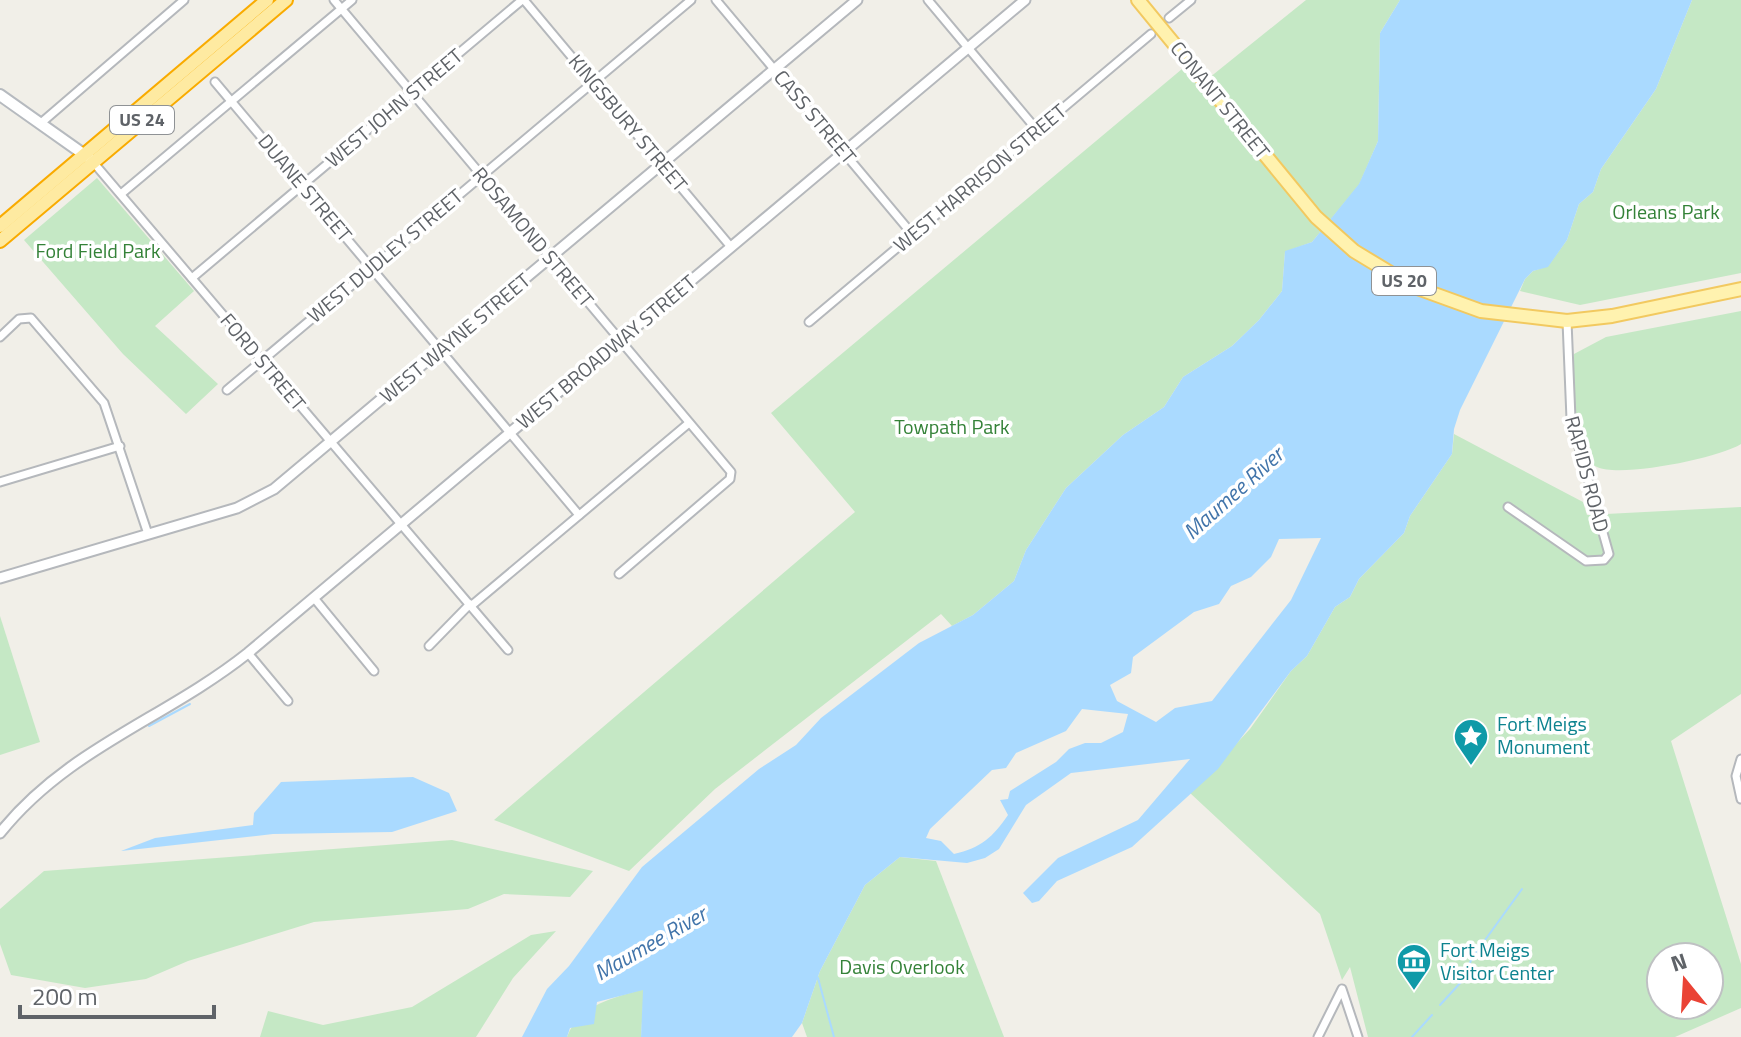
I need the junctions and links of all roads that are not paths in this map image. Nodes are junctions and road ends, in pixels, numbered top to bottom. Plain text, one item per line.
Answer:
1 (184, 0) edge
2 (267, 0) edge
3 (286, 0) edge
4 (334, 0) edge
5 (352, 0) edge
6 (523, 0) edge
7 (691, 0) edge
8 (716, 0) edge
9 (857, 0) edge
10 (928, 0) edge
11 (1025, 0) edge
12 (1138, 0) edge
13 (1191, 0) edge
14 (342, 9) junction
15 (1169, 18) dead end
16 (1151, 34) dead end
17 (968, 48) junction
18 (775, 70) junction
19 (215, 82) dead end
20 (593, 82) junction
21 (412, 92) junction
22 (0, 95) edge
23 (231, 102) junction
24 (41, 123) junction
25 (1037, 130) junction
26 (844, 152) junction
27 (89, 158) junction
28 (662, 164) junction
29 (481, 175) junction
30 (303, 184) junction
31 (121, 194) junction
32 (0, 226) edge
33 (913, 235) junction
34 (0, 241) edge
35 (731, 247) junction
36 (551, 257) junction
37 (372, 267) junction
38 (192, 278) junction
39 (1741, 289) edge
40 (1567, 321) junction
41 (809, 322) dead end
42 (0, 337) edge
43 (620, 340) junction
44 (441, 349) junction
45 (261, 360) junction
46 (227, 390) dead end
47 (689, 423) junction
48 (511, 433) junction
49 (330, 442) junction
50 (120, 446) junction
51 (0, 482) edge
52 (1508, 507) dead end
53 (579, 515) junction
54 (400, 525) junction
55 (148, 534) junction
56 (619, 574) dead end
57 (0, 578) edge
58 (314, 598) junction
59 (470, 605) junction
60 (429, 646) dead end
61 (508, 650) dead end
62 (248, 653) junction
63 (374, 671) dead end
64 (288, 701) dead end
65 (1741, 759) edge
66 (1741, 799) edge
67 (0, 833) edge
68 (1318, 1037) edge
69 (1358, 1037) edge

1 - 24 street
2 - 27 highway, US 24
3 - 27 highway, US 24
4 - 14 street, ROSAMOND STREET
5 - 14 street
6 - 20 street, KINGSBURY STREET
6 - 21 street, WEST JOHN STREET
7 - 20 street, WEST DUDLEY STREET
8 - 18 street, CASS STREET
9 - 18 street, WEST WAYNE STREET
10 - 17 street
11 - 17 street, WEST BROADWAY STREET
12 - 40 main road, CONANT STREET / US 20
13 - 15 street
14 - 21 street, ROSAMOND STREET
14 - 23 street
16 - 25 street, WEST HARRISON STREET
17 - 25 street
17 - 26 street, WEST BROADWAY STREET
18 - 26 street, CASS STREET
18 - 28 street, WEST WAYNE STREET
19 - 23 street, DUANE STREET
20 - 28 street, KINGSBURY STREET
20 - 29 street, WEST DUDLEY STREET
21 - 29 street, ROSAMOND STREET
21 - 30 street, WEST JOHN STREET
22 - 24 main road, FORD STREET
23 - 30 street, DUANE STREET
23 - 31 street
24 - 27 main road, FORD STREET
25 - 33 street, WEST HARRISON STREET
26 - 33 street, CASS STREET
26 - 35 street, WEST BROADWAY STREET
27 - 31 street, FORD STREET
27 - 32 highway, US 24
27 - 34 highway, US 24
28 - 35 street, KINGSBURY STREET
28 - 36 street, WEST WAYNE STREET
29 - 36 street, ROSAMOND STREET
29 - 37 street, WEST DUDLEY STREET
30 - 37 street, DUANE STREET
30 - 38 street, WEST JOHN STREET
31 - 38 street, FORD STREET
33 - 41 street, WEST HARRISON STREET
35 - 43 street, WEST BROADWAY STREET
36 - 43 street, ROSAMOND STREET
36 - 44 street, WEST WAYNE STREET
37 - 44 street, DUANE STREET
37 - 45 street, WEST DUDLEY STREET
38 - 45 street, FORD STREET
39 - 40 main road, US 20
40 - 52 street, RAPIDS ROAD
42 - 50 street
43 - 47 street, ROSAMOND STREET
43 - 48 street, WEST BROADWAY STREET
44 - 48 street, DUANE STREET
44 - 49 street, WEST WAYNE STREET
45 - 46 street, WEST DUDLEY STREET
45 - 49 street, FORD STREET
47 - 53 street
47 - 56 street, ROSAMOND STREET
48 - 53 street, DUANE STREET
48 - 54 street, WEST BROADWAY STREET
49 - 54 street, FORD STREET
49 - 55 street, WEST WAYNE STREET
50 - 51 street
50 - 55 street
53 - 59 street
54 - 58 street, WEST BROADWAY STREET
54 - 59 street, FORD STREET
55 - 57 street, WEST WAYNE STREET
58 - 62 street, WEST BROADWAY STREET
58 - 63 street
59 - 60 street
59 - 61 street, FORD STREET
62 - 64 street
62 - 67 street, WEST BROADWAY STREET
65 - 66 street
68 - 69 street

